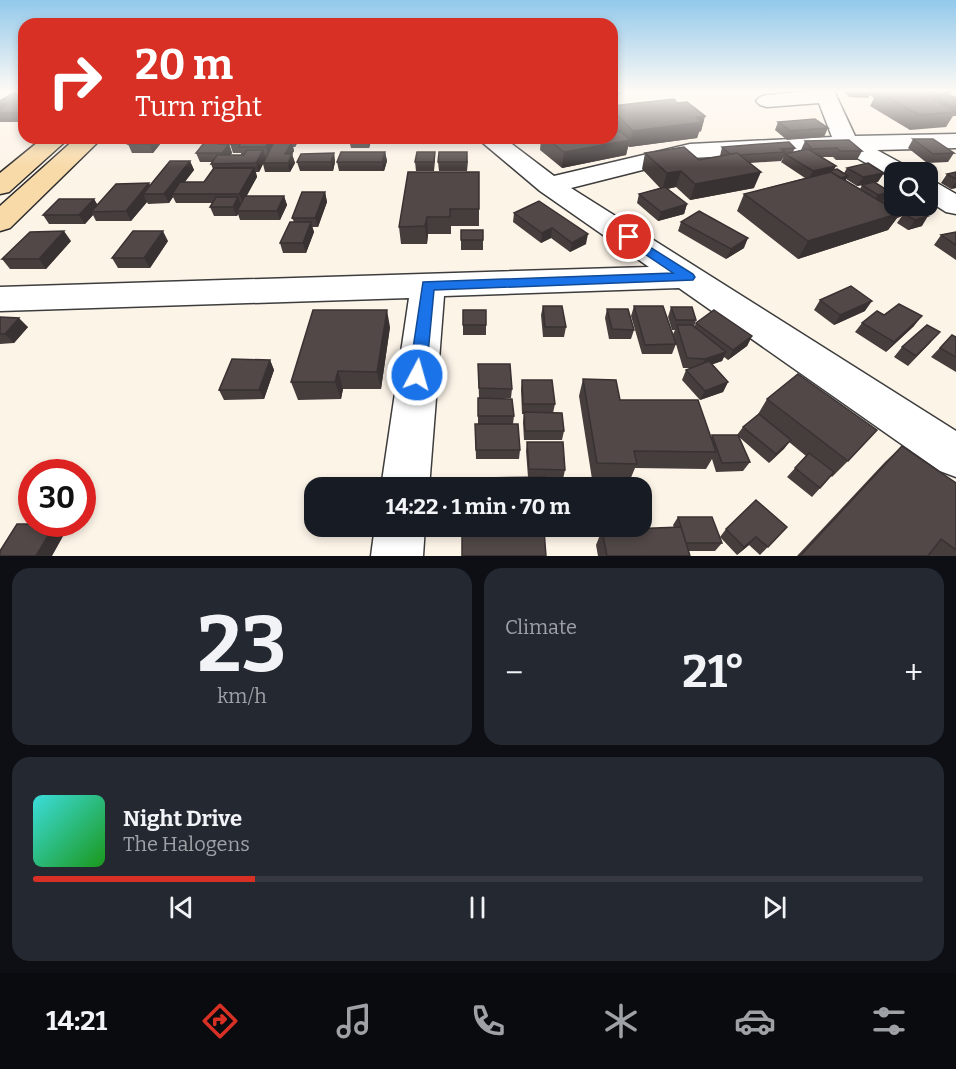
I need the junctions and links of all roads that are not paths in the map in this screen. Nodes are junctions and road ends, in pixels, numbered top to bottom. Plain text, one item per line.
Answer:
1 (836, 117) edge
2 (956, 141) edge
3 (847, 142) junction
4 (50, 144) edge
5 (84, 144) edge
6 (497, 144) edge
7 (884, 163) edge
8 (549, 185) junction
9 (0, 186) edge
10 (938, 195) edge
11 (956, 206) edge
12 (0, 222) edge
13 (688, 277) junction
14 (428, 285) junction
15 (0, 299) edge
16 (956, 456) edge
17 (406, 477) edge
18 (399, 537) edge
19 (397, 556) edge

1 - 3 street
2 - 3 street
3 - 7 street
3 - 8 street
4 - 9 main road
5 - 12 main road
6 - 8 street
8 - 13 street
10 - 11 street
13 - 14 street
13 - 16 street
14 - 15 street
14 - 17 street
18 - 19 street

